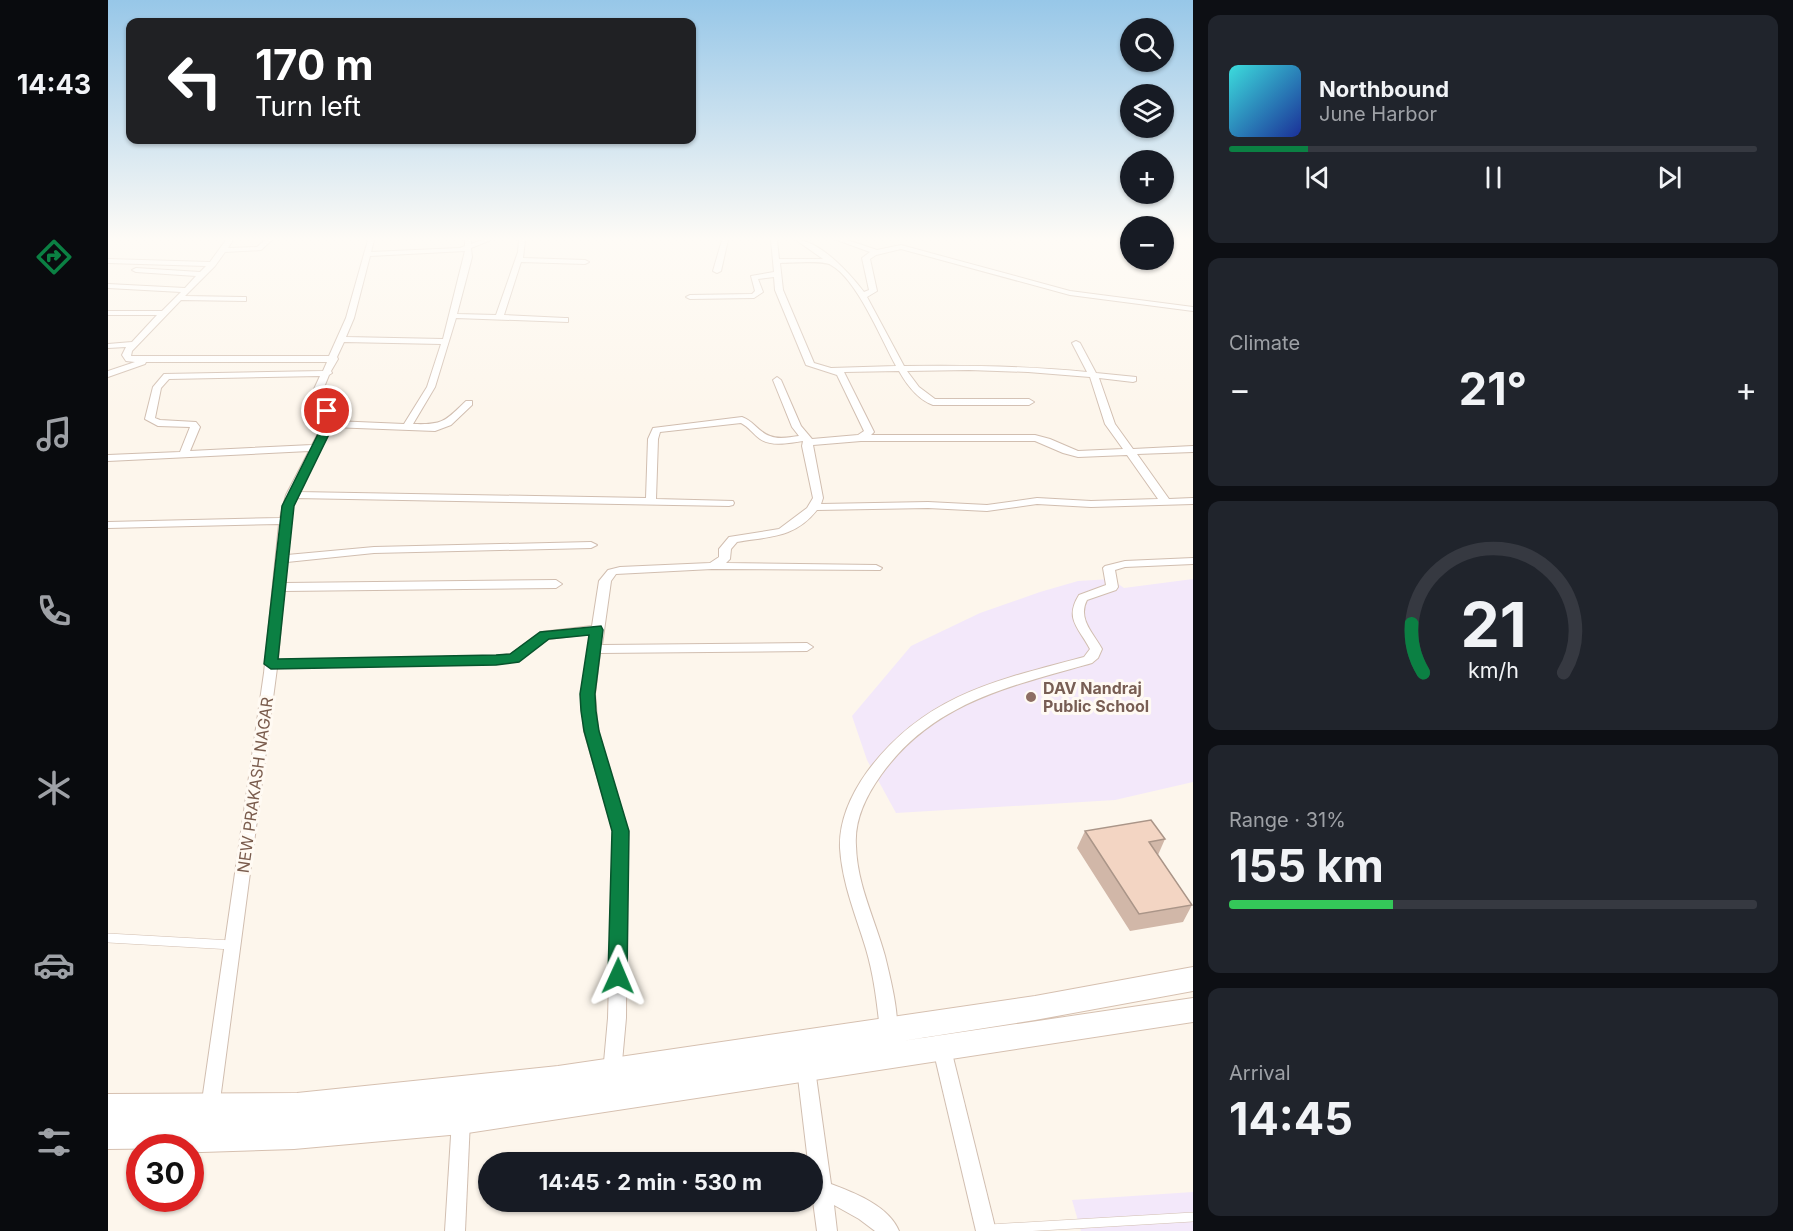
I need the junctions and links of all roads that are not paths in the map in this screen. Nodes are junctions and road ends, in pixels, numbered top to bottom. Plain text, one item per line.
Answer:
1 (357, 297) edge
2 (457, 297) edge
3 (506, 297) edge
4 (783, 297) edge
5 (863, 297) edge
6 (1104, 297) edge
7 (180, 298) joint
8 (243, 299) dead end
9 (1193, 309) edge
10 (108, 313) edge
11 (166, 313) junction
12 (453, 316) junction
13 (499, 318) junction
14 (565, 320) dead end
15 (342, 339) junction
16 (446, 342) junction
17 (1076, 343) dead end
18 (133, 344) junction
19 (108, 346) edge
20 (334, 359) junction
21 (146, 360) junction
22 (903, 368) junction
23 (834, 370) junction
24 (328, 373) junction
25 (108, 374) edge
26 (1093, 375) junction
27 (1133, 378) dead end
28 (777, 380) dead end
29 (1029, 402) dead end
30 (469, 403) dead end
31 (328, 424) junction
32 (407, 427) junction
33 (861, 438) junction
34 (807, 440) junction
35 (316, 448) junction
36 (1193, 449) edge
37 (1131, 453) junction
38 (184, 454) junction
39 (108, 458) edge
40 (291, 495) junction
41 (1165, 501) junction
42 (1193, 501) edge
43 (651, 502) junction
44 (729, 503) dead end
45 (814, 507) junction
46 (285, 520) junction
47 (108, 525) edge
48 (591, 545) dead end
49 (282, 559) junction
50 (1193, 561) edge
51 (712, 566) junction
52 (876, 568) dead end
53 (556, 584) dead end
54 (279, 587) junction
55 (596, 630) junction
56 (807, 647) dead end
57 (594, 650) junction
58 (271, 664) junction
59 (108, 938) edge
60 (233, 945) junction
61 (1193, 980) edge
62 (1193, 1010) edge
63 (889, 1030) junction
64 (942, 1049) junction
65 (806, 1069) junction
66 (611, 1085) junction
67 (108, 1108) edge
68 (210, 1108) junction
69 (461, 1120) junction
70 (108, 1136) edge
71 (818, 1152) edge
72 (823, 1191) joint
73 (1193, 1217) edge
74 (986, 1230) edge
75 (455, 1231) edge
76 (827, 1231) edge
77 (889, 1231) edge

1 - 15 street
2 - 12 street
3 - 13 street
4 - 23 street
5 - 22 street
6 - 9 street
7 - 8 street
7 - 11 street
10 - 11 street
11 - 18 street
12 - 13 street
12 - 16 street
13 - 14 street
15 - 16 street
15 - 20 street
16 - 32 street
17 - 26 street
18 - 19 street
18 - 21 street
20 - 21 street
20 - 24 street
21 - 25 street
22 - 23 street
22 - 26 street
22 - 29 street
23 - 33 street
24 - 31 street
24 - 38 street
26 - 27 street
26 - 37 street
28 - 34 street
30 - 32 street
31 - 32 street
31 - 35 street, NEW PRAKASH NAGAR
33 - 34 street
33 - 37 street
34 - 43 street
34 - 45 street
35 - 38 street
35 - 40 street, NEW PRAKASH NAGAR
36 - 37 street
37 - 41 street
38 - 39 street
40 - 43 street
40 - 46 street, NEW PRAKASH NAGAR
41 - 42 street
41 - 45 street
43 - 44 street
45 - 51 street
46 - 47 street
46 - 49 street, NEW PRAKASH NAGAR
48 - 49 street
49 - 54 street, NEW PRAKASH NAGAR
50 - 63 street
51 - 52 street
51 - 55 street
53 - 54 street
54 - 58 street, NEW PRAKASH NAGAR
55 - 57 street
55 - 58 street
56 - 57 street
57 - 66 street
58 - 60 street, NEW PRAKASH NAGAR
59 - 60 lane
60 - 68 street, NEW PRAKASH NAGAR
61 - 63 main road
62 - 64 main road
63 - 66 main road
64 - 65 main road
64 - 74 street
65 - 66 main road
65 - 71 street
66 - 68 main road
66 - 69 main road
67 - 68 main road
69 - 70 main road
69 - 75 street
72 - 76 street
72 - 77 street
73 - 74 lane

